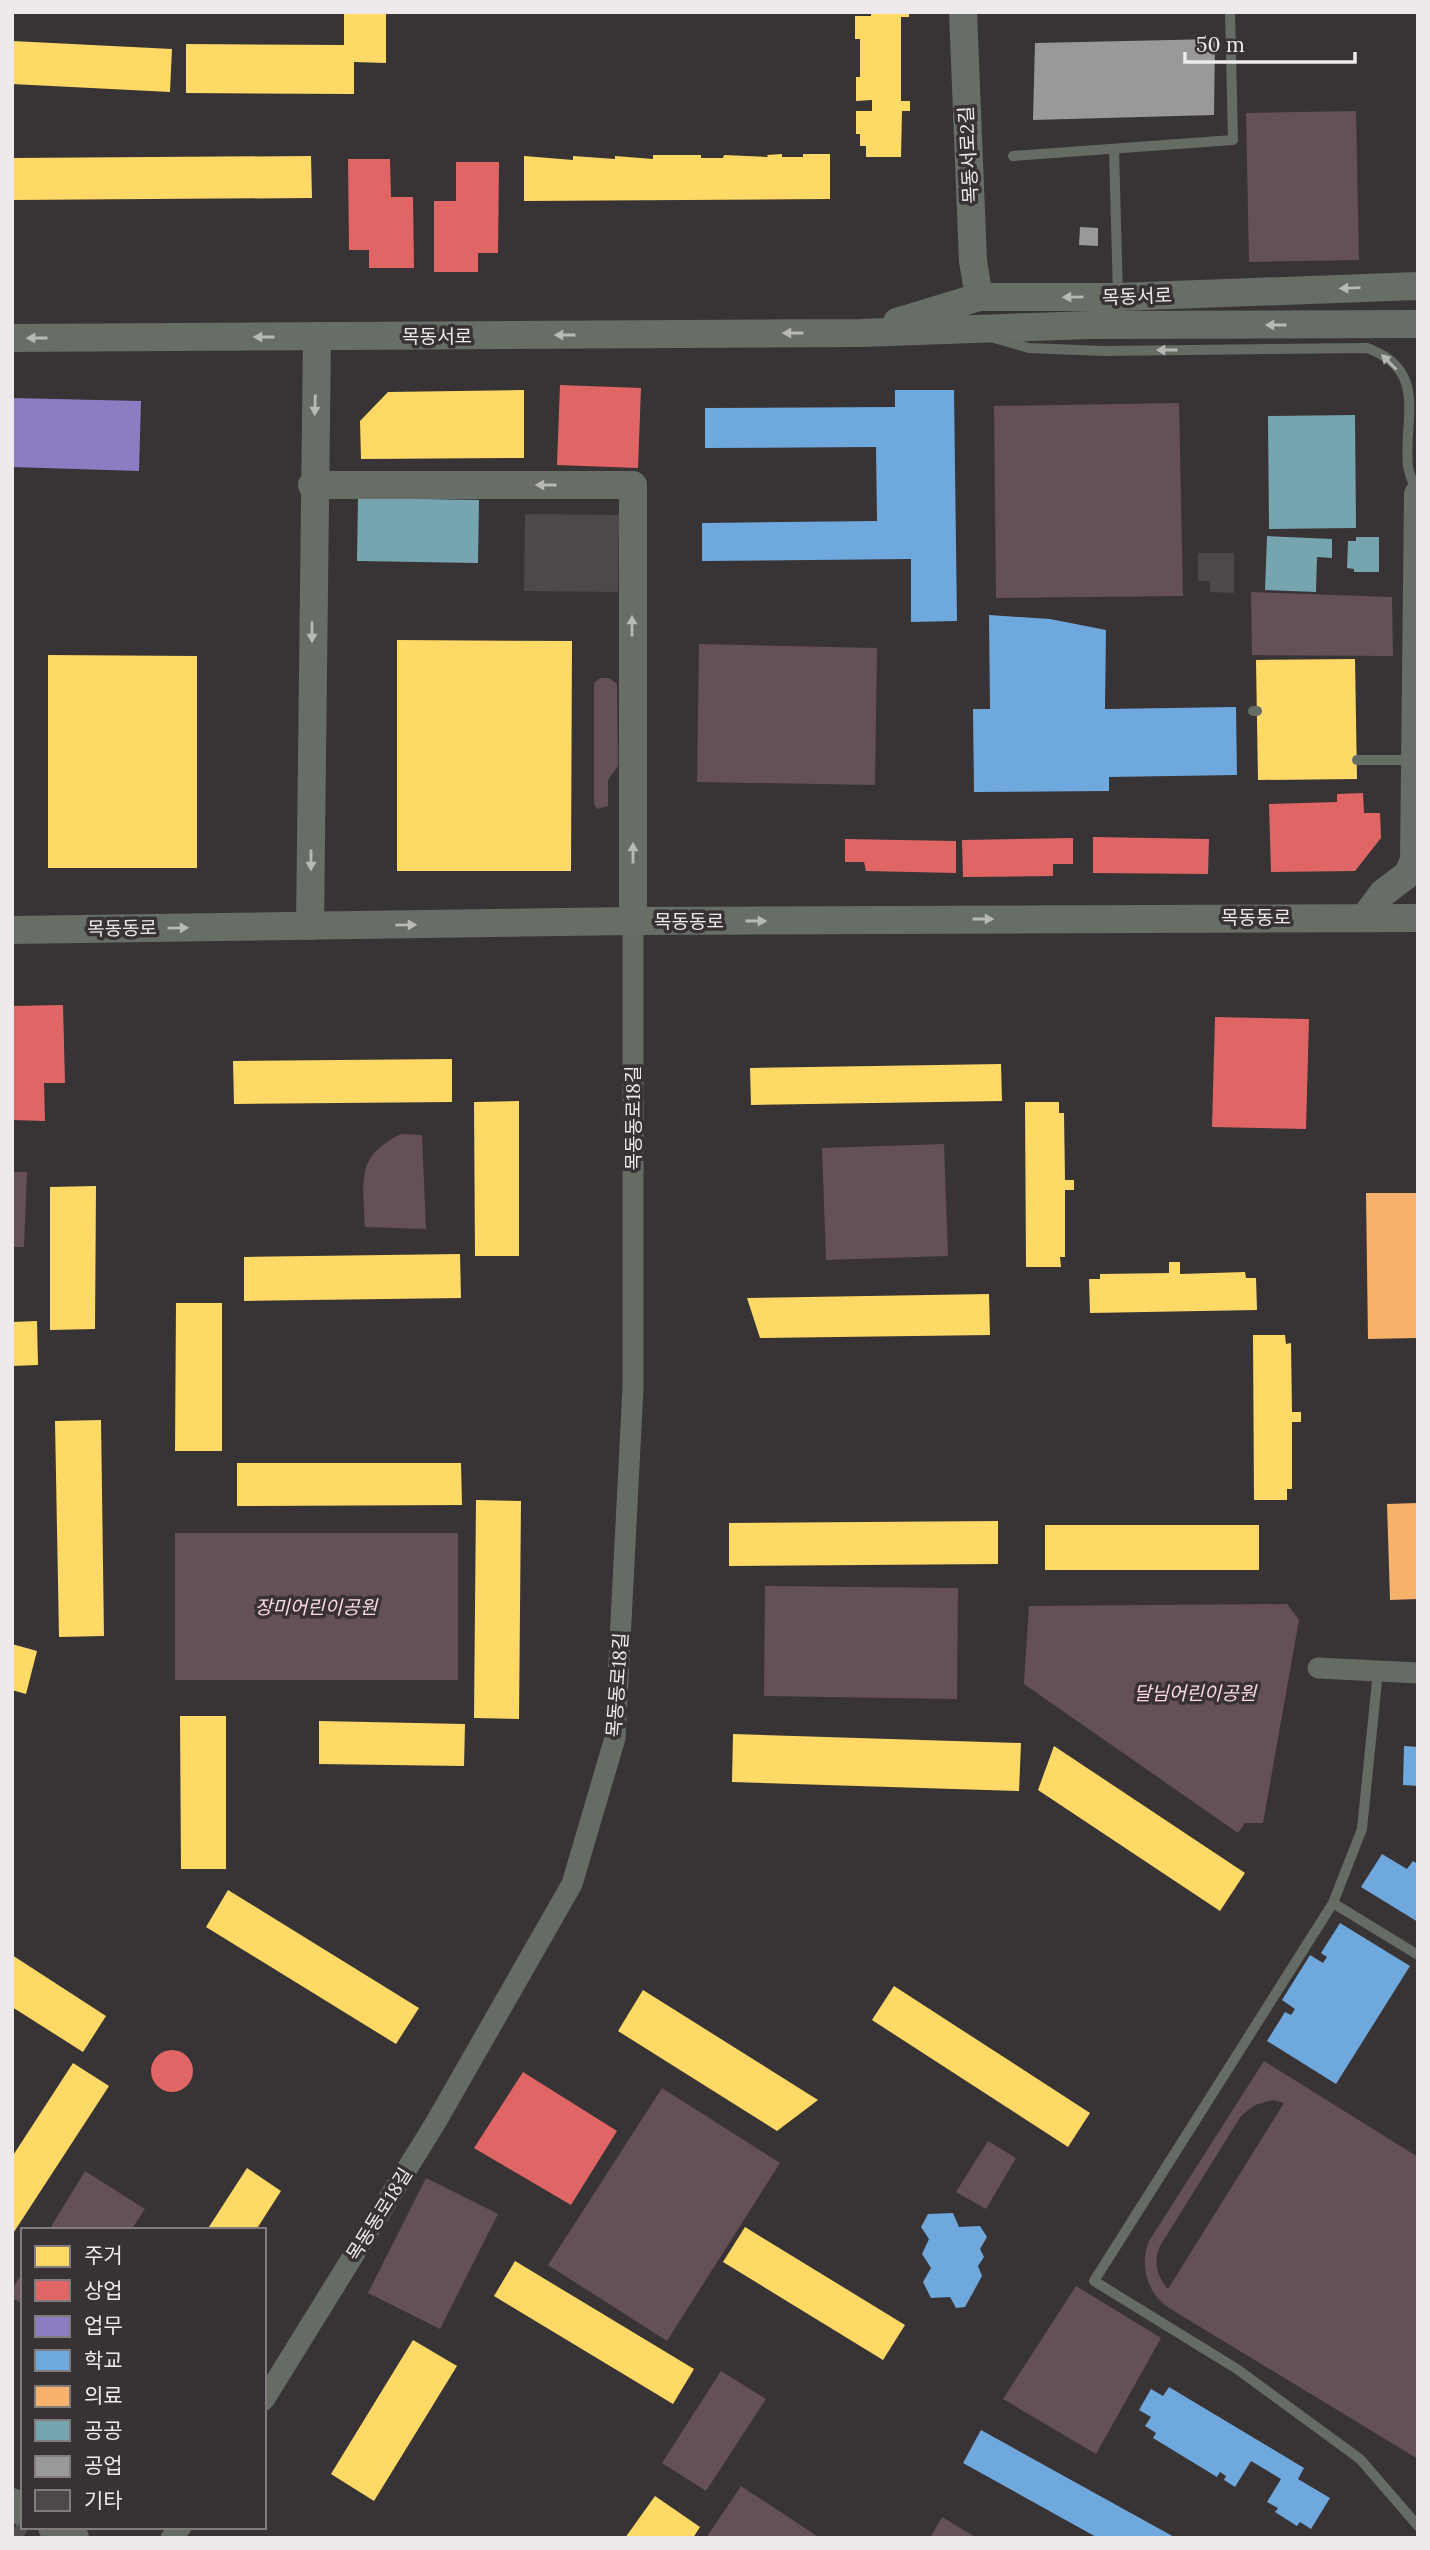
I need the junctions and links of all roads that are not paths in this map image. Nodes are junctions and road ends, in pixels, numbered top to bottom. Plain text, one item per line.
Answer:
1 (963, 12) edge
2 (1230, 12) edge
3 (1114, 149) junction
4 (1013, 156) dead end
5 (1418, 286) edge
6 (978, 297) junction
7 (1118, 297) junction
8 (1418, 324) edge
9 (964, 330) junction
10 (861, 333) junction
11 (317, 336) junction
12 (12, 338) edge
13 (313, 485) junction
14 (1418, 495) edge
15 (1357, 760) dead end
16 (1417, 760) edge
17 (1365, 917) junction
18 (1418, 918) edge
19 (633, 921) junction
20 (310, 926) junction
21 (12, 930) edge
22 (1318, 1668) dead end
23 (1378, 1671) junction
24 (1418, 1673) edge
25 (1333, 1903) junction
26 (1418, 1955) edge
27 (266, 2397) edge
28 (1418, 2526) edge
29 (57, 2529) edge
30 (73, 2538) edge

1 - 6 main road, 목동서로2길
2 - 3 lane
3 - 4 lane
3 - 7 lane
5 -> 7 main road, 목동서로
7 -> 6 main road, 목동서로
6 - 10 main road, 목동서로
8 -> 9 main road, 목동서로
9 - 10 main road, 목동서로
14 -> 9 lane
10 -> 11 main road, 목동서로
11 -> 12 main road, 목동서로
11 -> 13 main road
19 -> 13 main road
13 -> 20 main road
14 - 16 main road
15 - 16 lane
16 - 17 main road
17 - 18 main road, 목동동로
19 -> 17 main road, 목동동로
20 -> 19 main road, 목동동로
19 - 27 street, 목동동로18길
21 -> 20 main road, 목동동로
22 - 23 street
23 - 24 street
23 - 25 lane
25 - 26 lane
25 - 28 lane
29 - 30 main road

